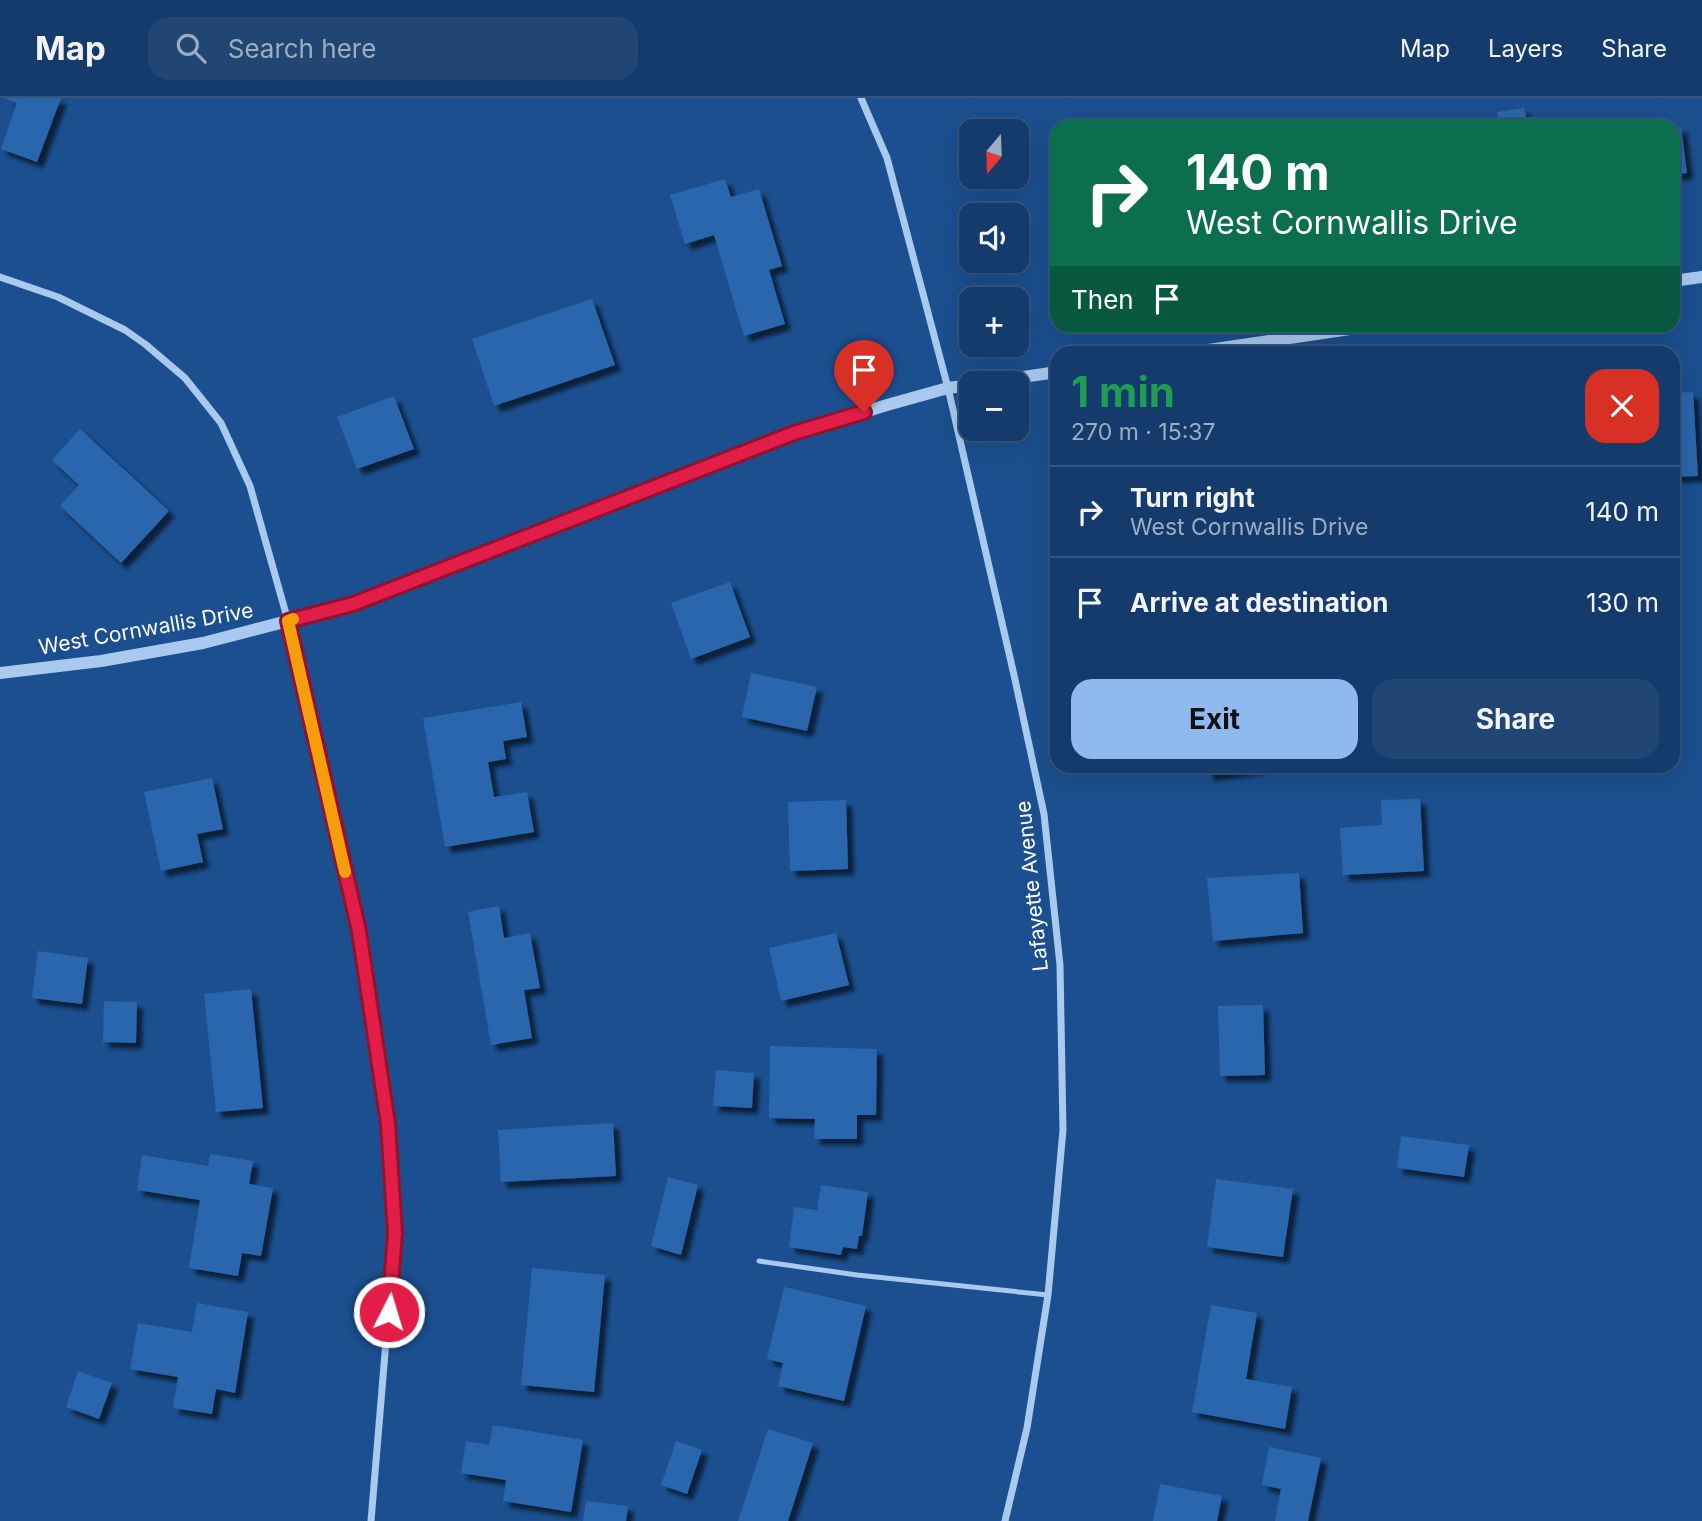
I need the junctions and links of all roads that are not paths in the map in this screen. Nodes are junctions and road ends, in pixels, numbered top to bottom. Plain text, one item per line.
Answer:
1 (861, 98) edge
2 (0, 277) edge
3 (1702, 277) edge
4 (1680, 280) edge
5 (1323, 333) edge
6 (1235, 346) edge
7 (1050, 373) edge
8 (1029, 376) edge
9 (959, 387) edge
10 (948, 388) junction
11 (288, 621) junction
12 (0, 673) edge
13 (760, 1261) dead end
14 (1048, 1296) junction
15 (371, 1521) edge
16 (1005, 1521) edge

1 - 10 street, Lafayette Avenue
2 - 11 street
3 - 4 street
5 - 6 street
7 - 8 street
9 - 10 street, West Cornwallis Drive
10 - 11 street, West Cornwallis Drive
10 - 14 street, Lafayette Avenue
11 - 12 street, West Cornwallis Drive
11 - 15 street
13 - 14 lane
14 - 16 street, Lafayette Avenue

